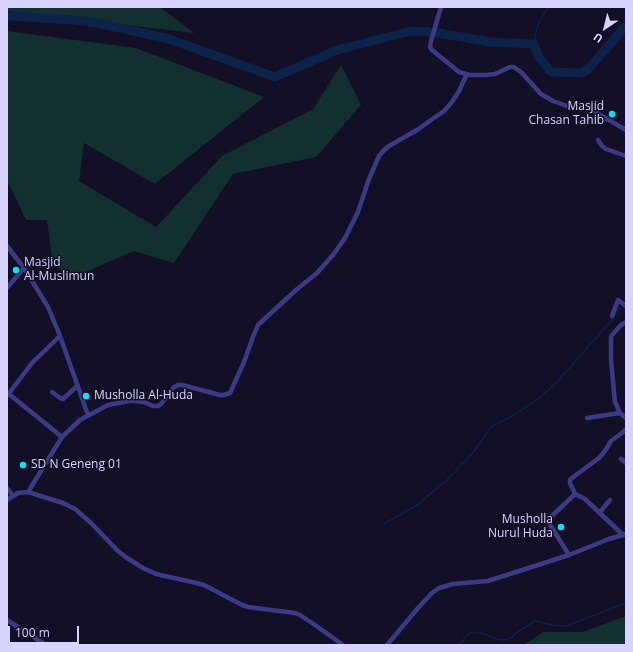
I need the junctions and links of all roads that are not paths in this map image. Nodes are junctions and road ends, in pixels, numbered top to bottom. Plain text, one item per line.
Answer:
1 (441, 7) edge
2 (467, 74) junction
3 (626, 130) edge
4 (598, 140) dead end
5 (626, 156) edge
6 (7, 246) edge
7 (24, 268) junction
8 (7, 288) edge
9 (626, 306) edge
10 (612, 316) dead end
11 (626, 322) edge
12 (60, 336) junction
13 (77, 386) junction
14 (52, 392) dead end
15 (8, 395) edge
16 (620, 413) junction
17 (88, 415) junction
18 (587, 418) dead end
19 (626, 418) edge
20 (626, 429) edge
21 (62, 437) junction
22 (621, 459) dead end
23 (626, 462) edge
24 (7, 488) edge
25 (28, 492) junction
26 (575, 494) junction
27 (13, 496) junction
28 (7, 500) edge
29 (610, 500) dead end
30 (600, 512) junction
31 (625, 534) edge
32 (569, 555) junction
33 (7, 620) edge
34 (46, 645) edge
35 (342, 645) edge
36 (387, 645) edge

1 - 2 street
2 - 3 street
2 - 17 street
4 - 5 street
6 - 7 street
7 - 8 street
7 - 12 street
9 - 10 street
11 - 16 street
12 - 13 street
12 - 15 street
13 - 14 street
13 - 17 street
15 - 21 street
16 - 18 street
16 - 19 street
17 - 21 street
20 - 26 street
21 - 25 street
22 - 23 street
24 - 27 street
25 - 27 street
25 - 35 street
26 - 30 street
26 - 32 street
27 - 28 street
29 - 30 street
30 - 31 street
31 - 32 street
32 - 36 street
33 - 34 street

